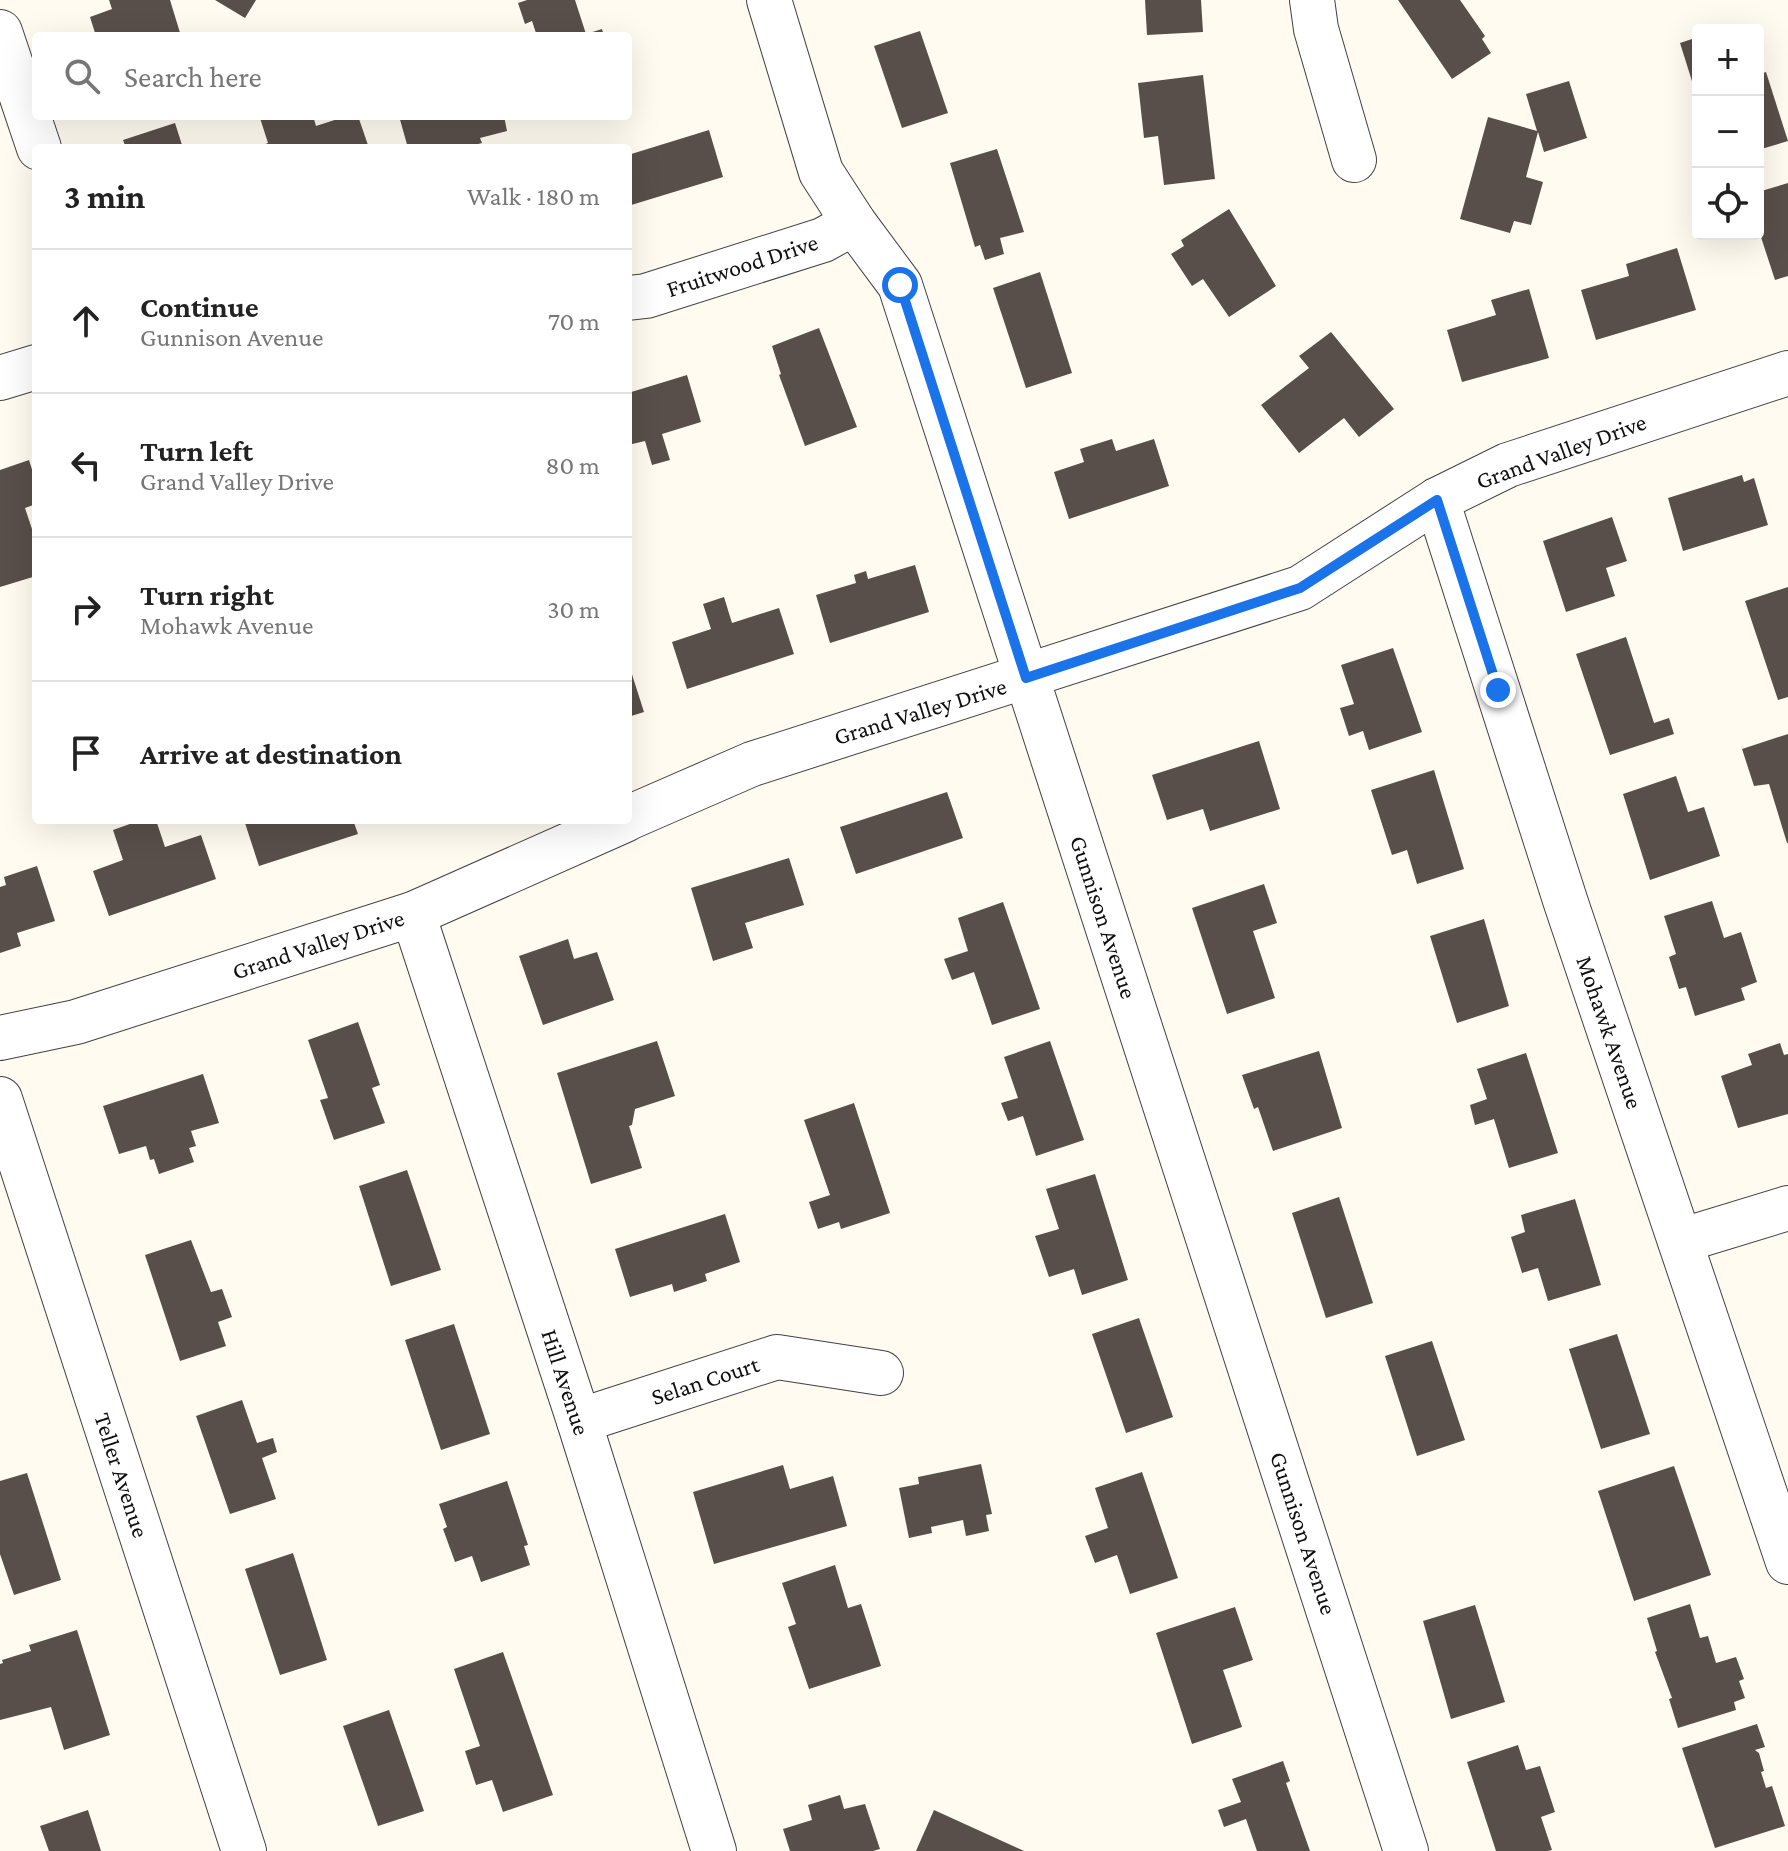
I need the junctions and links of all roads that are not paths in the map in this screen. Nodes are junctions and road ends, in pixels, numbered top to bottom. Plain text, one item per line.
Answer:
1 (769, 0) edge
2 (1312, 0) edge
3 (0, 32) edge
4 (38, 144) edge
5 (1354, 160) dead end
6 (854, 223) junction
7 (632, 298) edge
8 (32, 368) edge
9 (1788, 373) edge
10 (0, 378) edge
11 (1437, 500) junction
12 (1026, 678) junction
13 (632, 816) edge
14 (615, 824) edge
15 (413, 914) junction
16 (0, 1038) edge
17 (0, 1099) edge
18 (1788, 1208) edge
19 (1680, 1241) junction
20 (881, 1373) dead end
21 (579, 1421) junction
22 (1788, 1562) edge
23 (244, 1851) edge
24 (714, 1851) edge
25 (1406, 1851) edge

1 - 6 street, Gunnison Avenue
2 - 5 street
3 - 4 street
6 - 7 street, Fruitwood Drive
6 - 12 street, Gunnison Avenue
8 - 10 street
9 - 11 street, Grand Valley Drive
11 - 12 street, Grand Valley Drive
11 - 19 street, Mohawk Avenue
12 - 13 street, Grand Valley Drive
12 - 25 street, Gunnison Avenue
14 - 15 street, Grand Valley Drive
15 - 16 street, Grand Valley Drive
15 - 21 street, Hill Avenue
17 - 23 street, Teller Avenue
18 - 19 street
19 - 22 street, Mohawk Avenue
20 - 21 street, Selan Court
21 - 24 street, Hill Avenue

